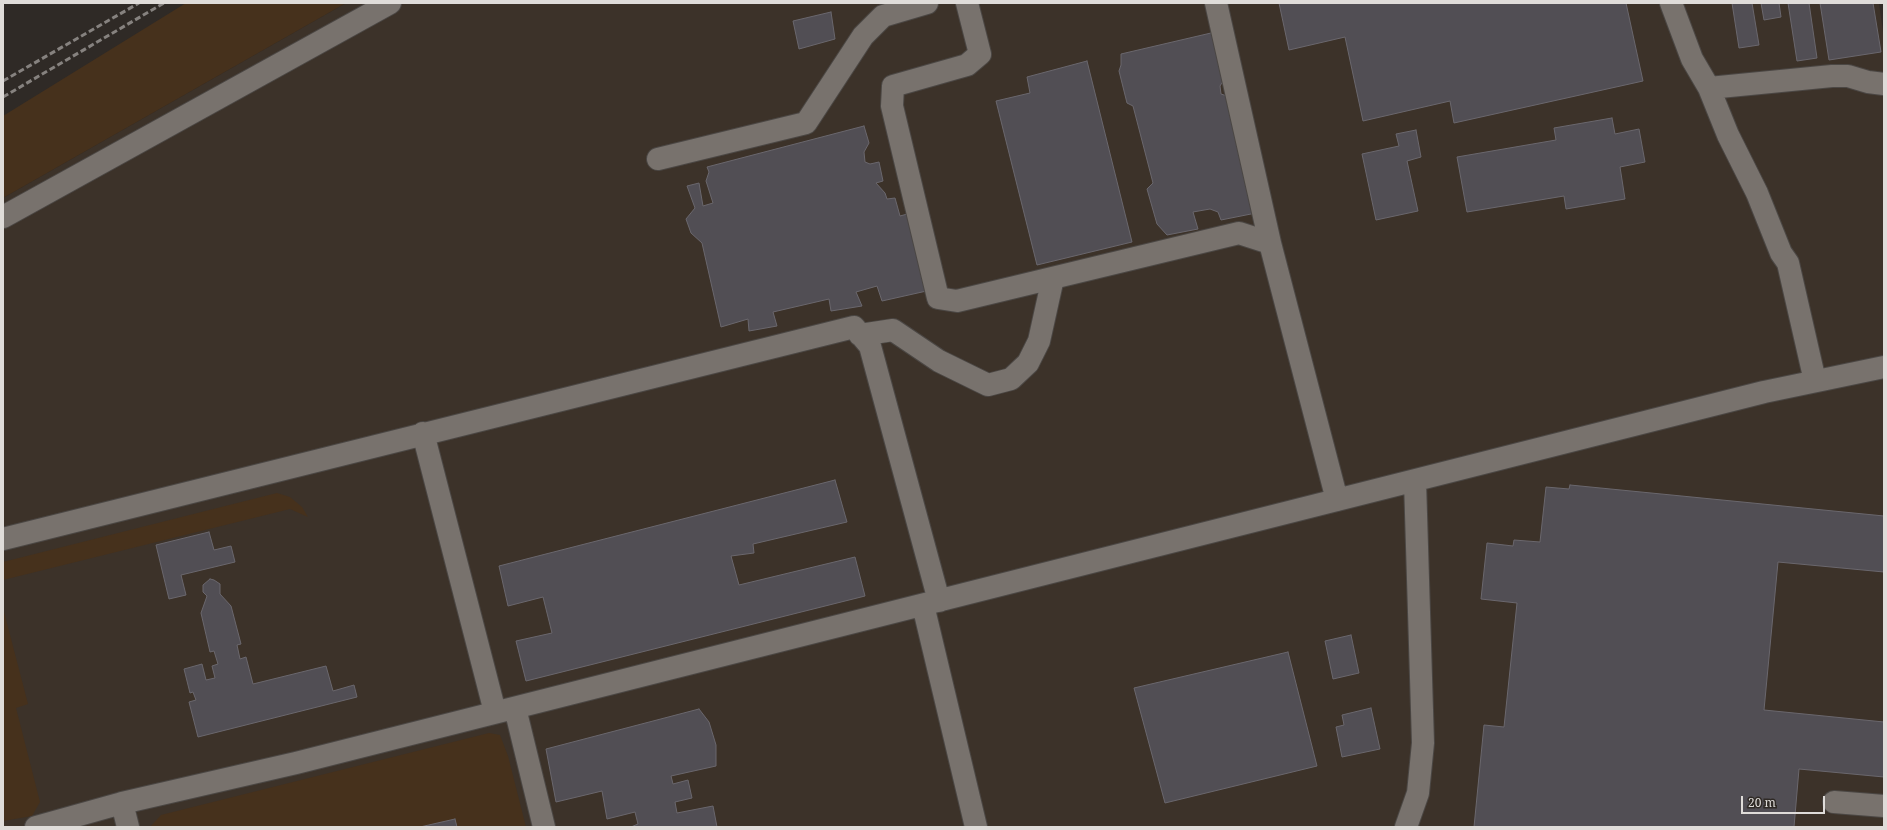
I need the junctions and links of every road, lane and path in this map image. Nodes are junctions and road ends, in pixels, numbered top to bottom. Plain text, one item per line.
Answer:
1 (390, 3) edge
2 (927, 3) edge
3 (967, 3) edge
4 (1216, 3) edge
5 (1671, 3) edge
6 (1884, 84) edge
7 (1709, 88) junction
8 (658, 159) dead end
9 (3, 218) edge
10 (1270, 243) junction
11 (1052, 278) junction
12 (860, 335) junction
13 (1884, 367) edge
14 (1814, 381) junction
15 (423, 433) junction
16 (1415, 481) junction
17 (1338, 500) junction
18 (3, 539) edge
19 (931, 603) junction
20 (505, 710) junction
21 (1834, 802) dead end
22 (122, 803) junction
23 (1884, 806) edge
24 (36, 827) edge
25 (128, 827) edge
26 (544, 827) edge
27 (976, 827) edge
28 (1406, 827) edge

1 - 9 lane
2 - 8 lane
3 - 11 lane
4 - 10 lane
5 - 7 lane
6 - 7 lane
7 - 14 lane
10 - 11 lane
10 - 17 lane
11 - 12 lane
12 - 15 lane
12 - 19 lane
13 - 14 lane
14 - 16 lane
15 - 18 lane
15 - 20 lane
16 - 17 lane
16 - 28 lane
17 - 19 lane
19 - 20 lane
19 - 27 lane
20 - 22 lane
20 - 26 lane
21 - 23 lane
22 - 24 lane
22 - 25 lane

